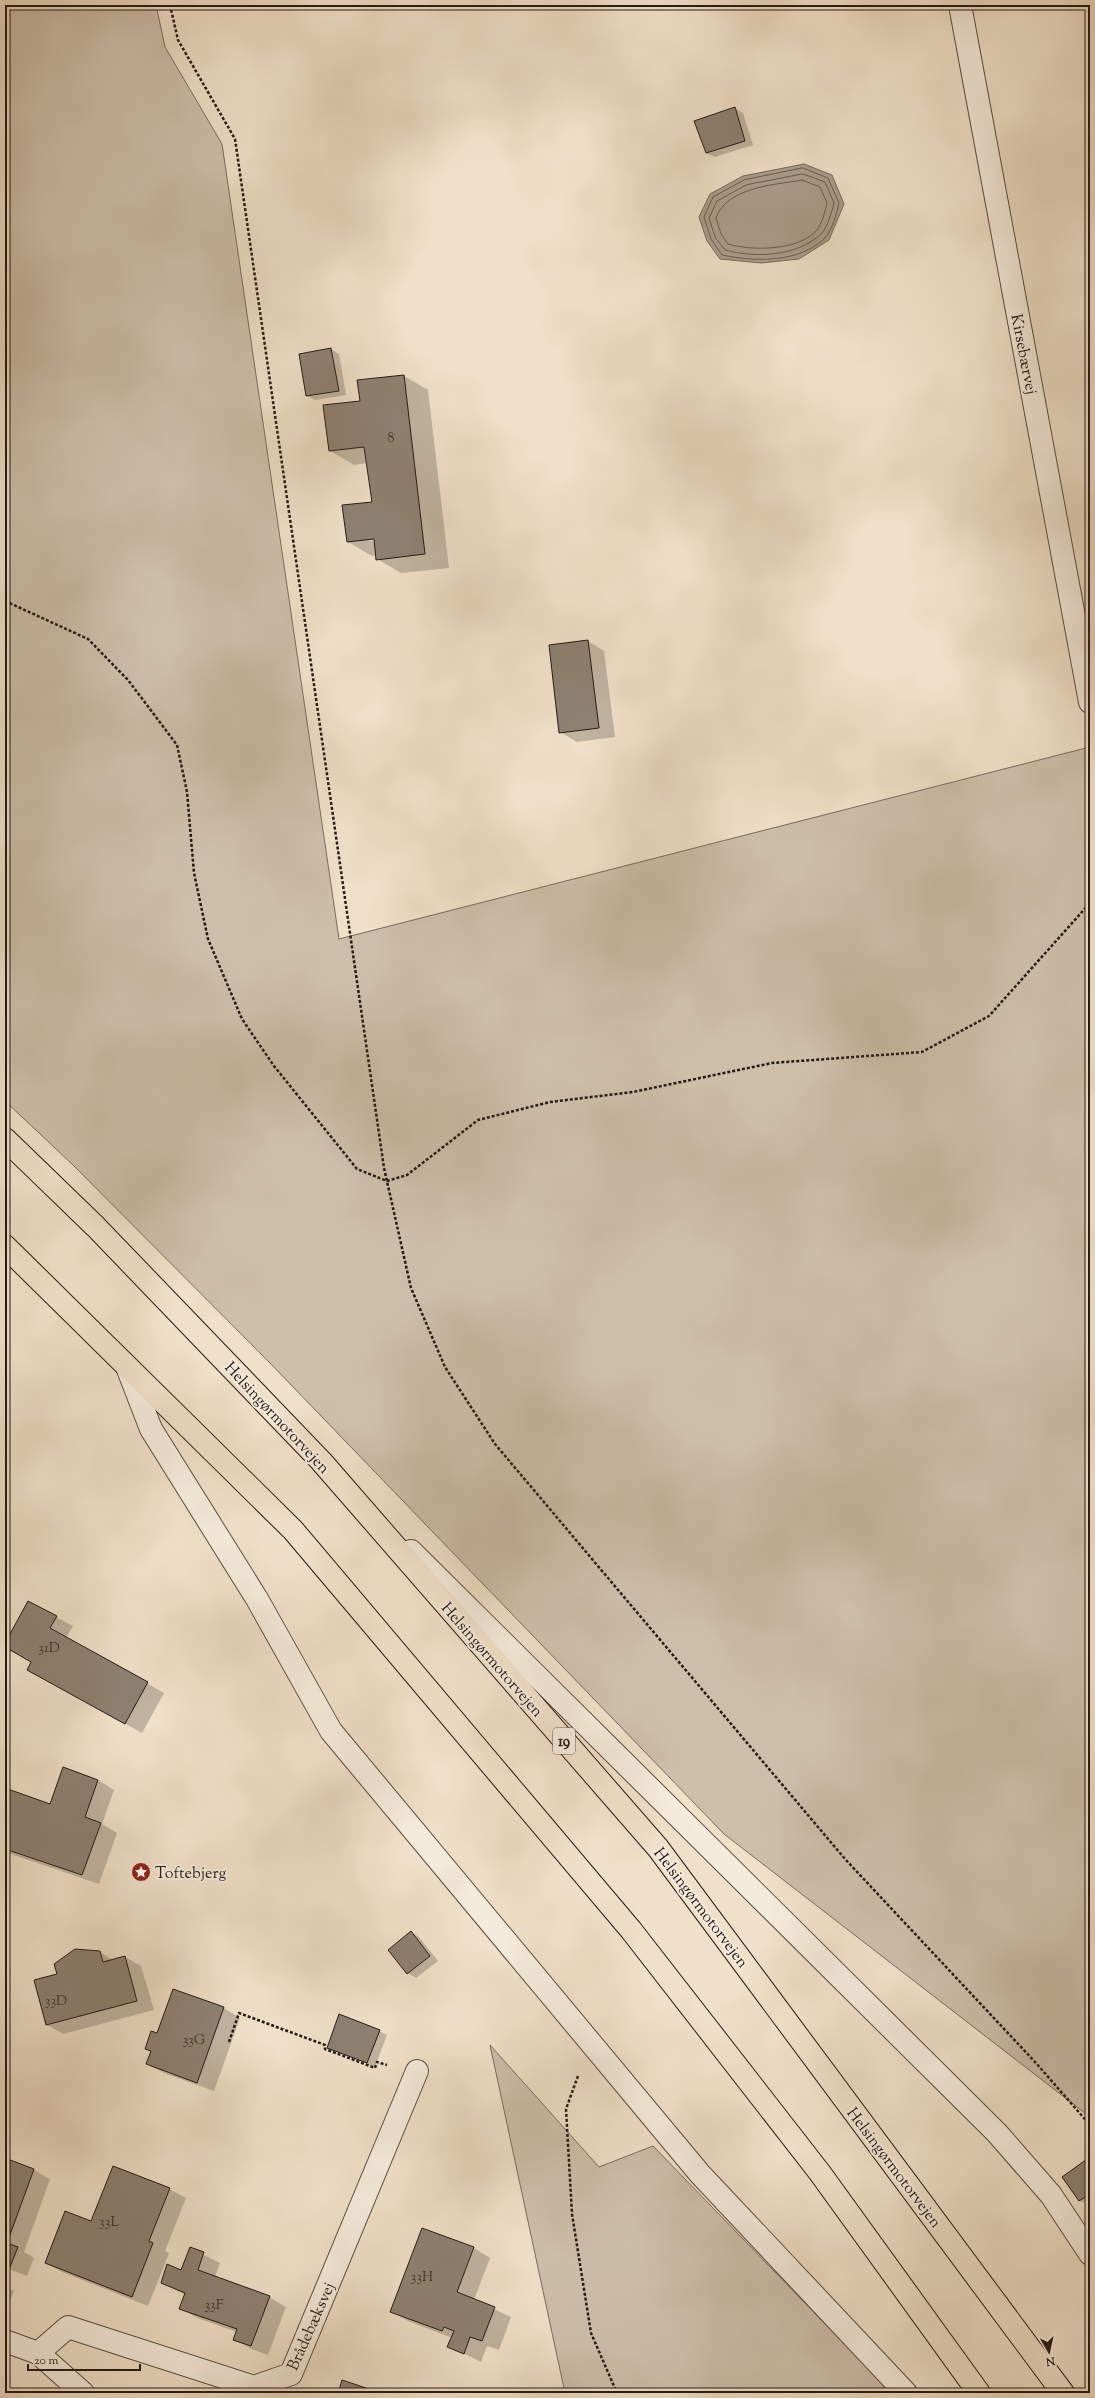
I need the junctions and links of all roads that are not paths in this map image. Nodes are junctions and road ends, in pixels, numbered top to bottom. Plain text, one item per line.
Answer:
1 (960, 5) edge
2 (1090, 702) edge
3 (5, 1139) edge
4 (5, 1246) edge
5 (127, 1367) junction
6 (321, 1461) junction
7 (416, 2073) road end
8 (1090, 2254) edge
9 (5, 2341) edge
10 (38, 2353) junction
11 (83, 2393) edge
12 (906, 2393) edge
13 (979, 2393) edge
14 (1063, 2393) edge

1 - 2 street, Kirsebærvej
3 - 6 highway, Helsingørmotorvejen / 19
4 - 5 highway
5 - 12 street
5 - 13 highway
6 - 8 street
6 - 14 highway, Helsingørmotorvejen / 19
7 - 10 street, Brådebæksvej
9 - 10 street
10 - 11 street

